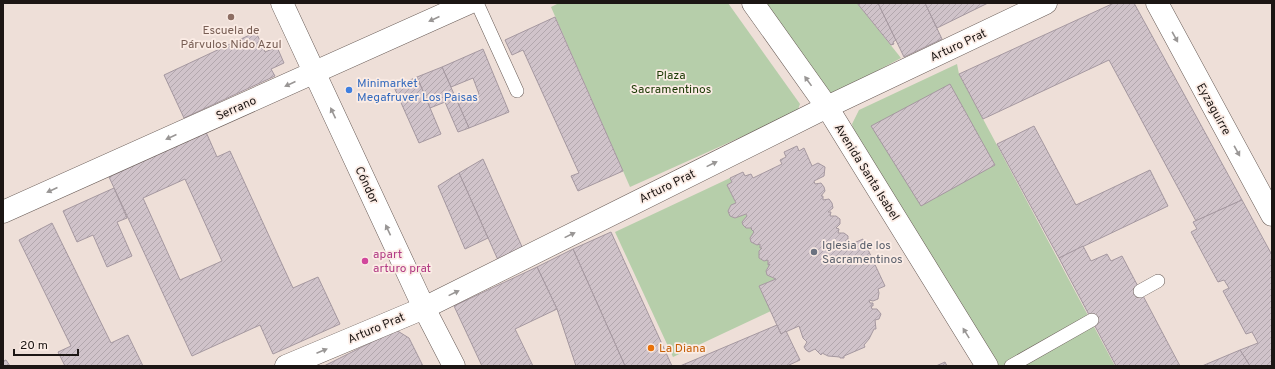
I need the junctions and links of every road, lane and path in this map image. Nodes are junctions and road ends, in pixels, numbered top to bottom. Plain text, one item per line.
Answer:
1 (282, 3) edge
2 (469, 3) edge
3 (477, 3) edge
4 (752, 3) edge
5 (1046, 3) edge
6 (1157, 3) edge
7 (314, 74) junction
8 (517, 91) dead end
9 (827, 107) junction
10 (3, 212) edge
11 (1272, 215) edge
12 (1158, 282) dead end
13 (1140, 291) dead end
14 (424, 308) junction
15 (1092, 320) dead end
16 (286, 366) edge
17 (454, 366) edge
18 (987, 366) edge
19 (1011, 366) edge

1 - 7 street, Cóndor
2 -> 7 street, Serrano
3 - 8 lane
9 -> 4 street, Avenida Santa Isabel
5 - 9 street, Arturo Prat
6 -> 11 street, Eyzaguirre
7 -> 10 street, Serrano
14 -> 7 street, Cóndor
14 -> 9 street, Arturo Prat
18 -> 9 street, Avenida Santa Isabel
12 - 13 lane
16 -> 14 street, Arturo Prat
14 - 17 street, Cóndor
15 - 19 lane

